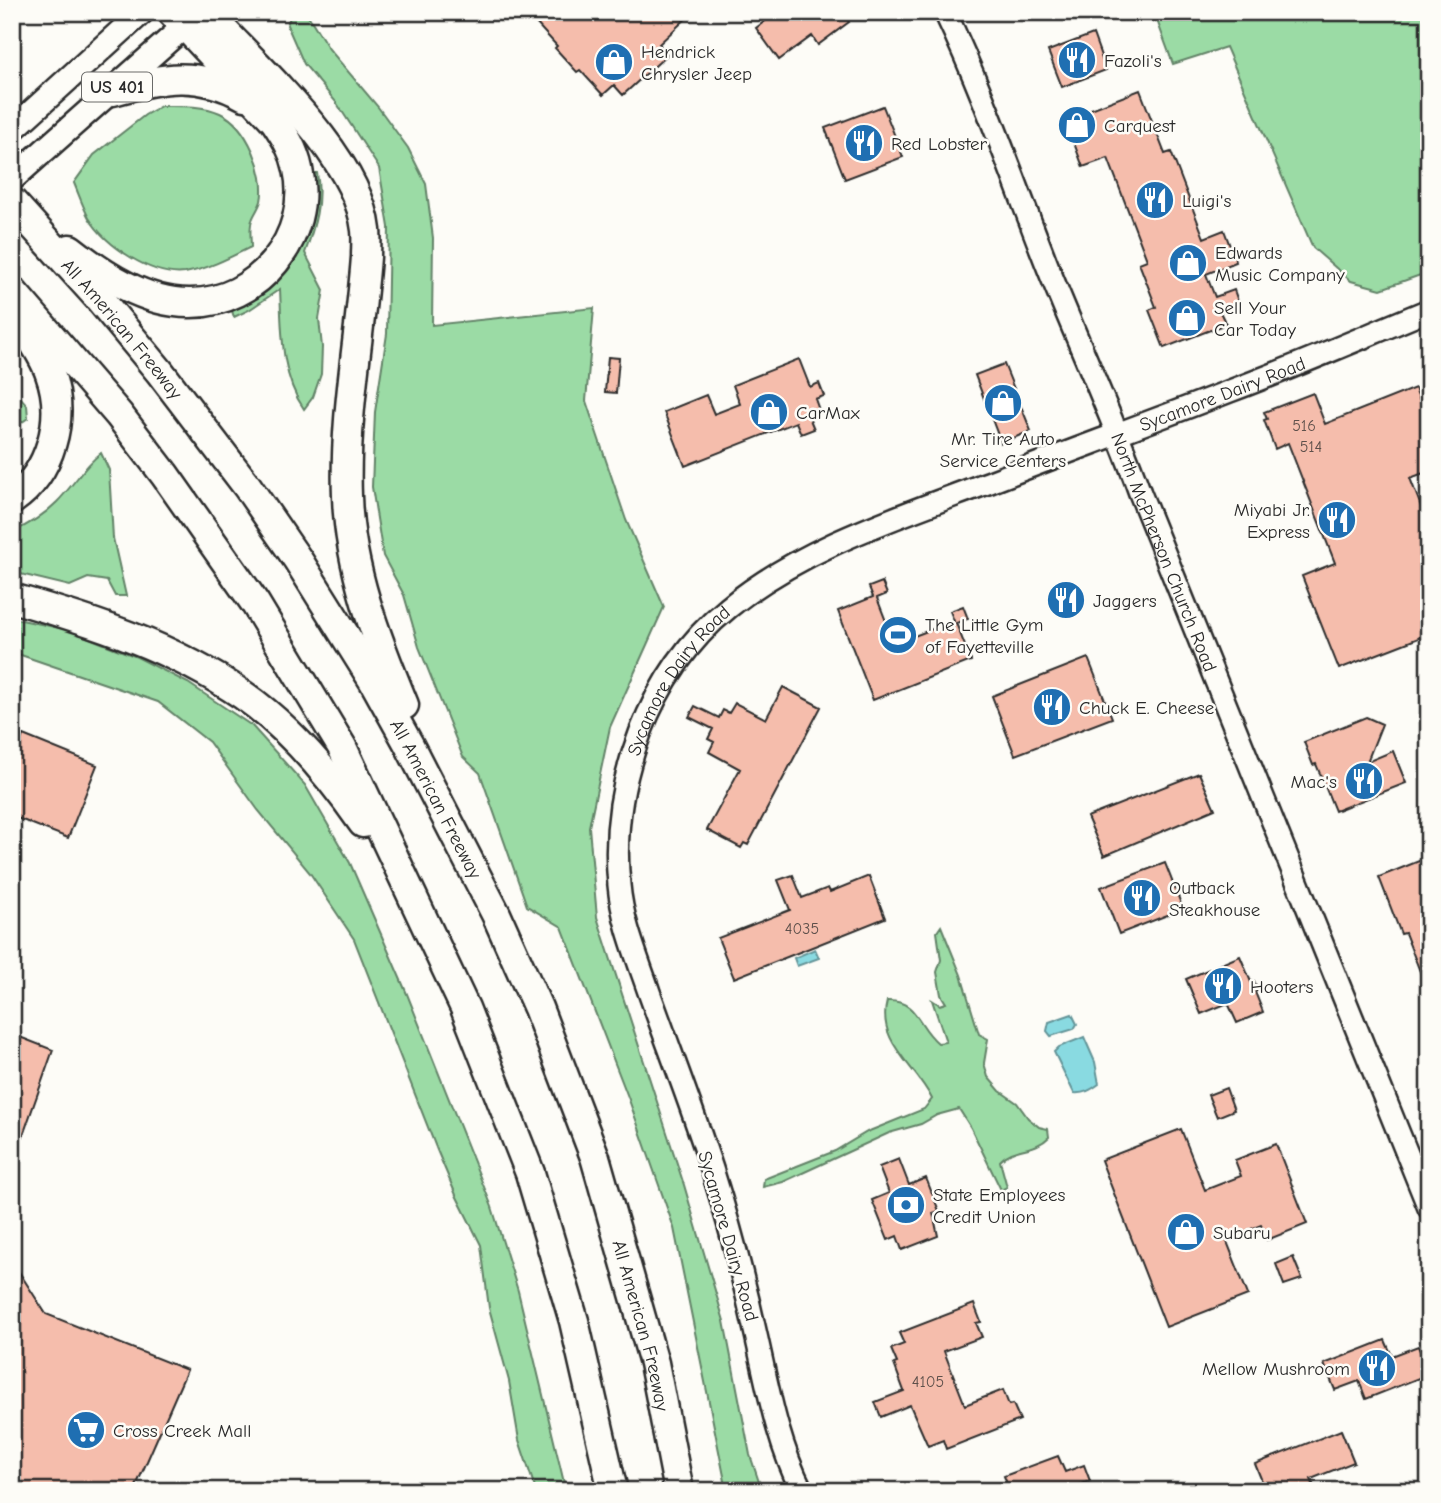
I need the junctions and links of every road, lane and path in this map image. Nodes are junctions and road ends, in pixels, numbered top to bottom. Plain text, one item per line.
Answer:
1 (142, 12) edge
2 (945, 12) edge
3 (191, 16) edge
4 (113, 90) junction
5 (261, 106) junction
6 (18, 125) edge
7 (12, 179) edge
8 (15, 205) edge
9 (12, 291) edge
10 (12, 309) edge
11 (1429, 310) edge
12 (1118, 432) junction
13 (12, 500) edge
14 (12, 598) edge
15 (472, 866) junction
16 (429, 928) junction
17 (1429, 1208) edge
18 (600, 1438) junction
19 (605, 1491) edge
20 (613, 1491) edge
21 (678, 1491) edge
22 (802, 1491) edge

1 - 6 main road, US 401
2 - 12 main road, North McPherson Church Road
3 - 4 main road, US 401
3 - 5 highway
3 - 15 highway
4 - 5 highway
4 - 7 main road, US 401
5 - 8 highway
8 - 15 highway, All American Freeway
9 - 16 highway
10 - 13 highway
11 - 12 main road, Sycamore Dairy Road
12 - 17 main road, North McPherson Church Road
12 - 22 main road, Sycamore Dairy Road
14 - 16 highway
15 - 21 highway, All American Freeway
16 - 18 highway
18 - 19 highway
18 - 20 highway

